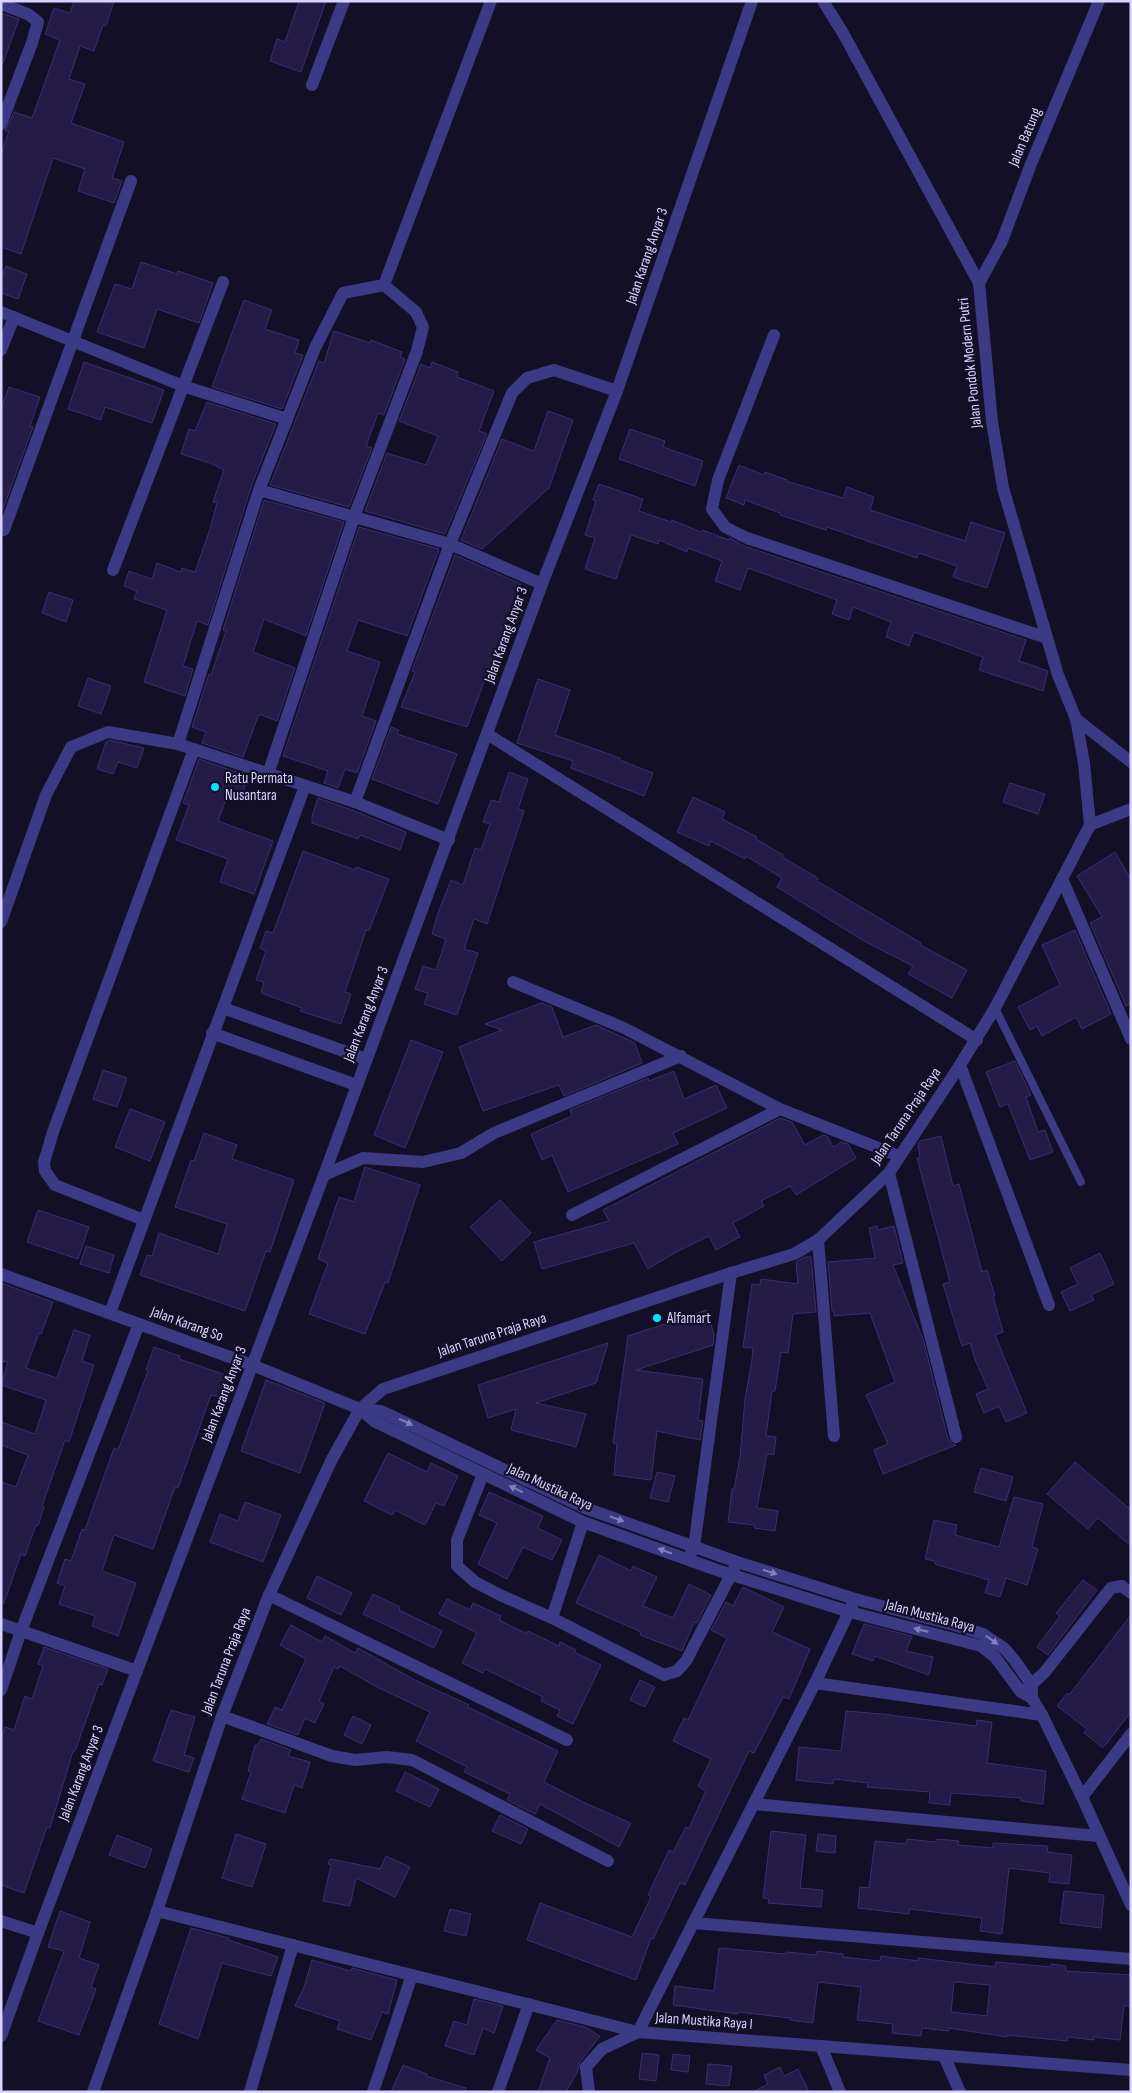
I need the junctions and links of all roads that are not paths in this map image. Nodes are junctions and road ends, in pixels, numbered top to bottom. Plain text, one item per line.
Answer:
1 (344, 1) edge
2 (491, 1) edge
3 (752, 1) edge
4 (823, 1) edge
5 (1099, 1) edge
6 (1, 4) edge
7 (312, 85) dead end
8 (1, 124) edge
9 (131, 181) dead end
10 (223, 282) dead end
11 (979, 283) junction
12 (384, 285) junction
13 (1, 312) edge
14 (14, 316) junction
15 (774, 335) dead end
16 (74, 341) junction
17 (1, 350) edge
18 (183, 386) junction
19 (618, 391) junction
20 (287, 419) junction
21 (259, 490) junction
22 (354, 517) junction
23 (4, 530) dead end
24 (450, 544) junction
25 (113, 570) dead end
26 (542, 584) junction
27 (1047, 638) junction
28 (1076, 719) junction
29 (487, 734) junction
30 (178, 744) junction
31 (194, 750) junction
32 (1131, 762) edge
33 (268, 774) junction
34 (305, 786) junction
35 (355, 802) junction
36 (1131, 809) edge
37 (1090, 824) junction
38 (449, 840) junction
39 (1062, 879) junction
40 (1, 922) edge
41 (512, 982) dead end
42 (223, 1008) junction
43 (995, 1008) junction
44 (212, 1033) junction
45 (1131, 1039) edge
46 (977, 1040) junction
47 (681, 1056) junction
48 (366, 1058) junction
49 (960, 1066) junction
50 (356, 1085) junction
51 (780, 1109) junction
52 (899, 1156) junction
53 (889, 1173) junction
54 (324, 1175) junction
55 (1081, 1182) dead end
56 (572, 1215) dead end
57 (144, 1220) junction
58 (818, 1240) junction
59 (731, 1273) junction
60 (1, 1274) edge
61 (1048, 1305) dead end
62 (110, 1313) junction
63 (138, 1324) junction
64 (252, 1364) junction
65 (360, 1409) junction
66 (834, 1436) dead end
67 (956, 1437) dead end
68 (483, 1474) junction
69 (583, 1522) junction
70 (694, 1547) junction
71 (688, 1560) junction
72 (737, 1562) junction
73 (732, 1575) junction
74 (1131, 1593) edge
75 (270, 1595) junction
76 (855, 1599) junction
77 (850, 1612) junction
78 (552, 1618) junction
79 (1, 1624) edge
80 (21, 1631) junction
81 (137, 1671) junction
82 (815, 1683) junction
83 (1032, 1685) junction
84 (1, 1690) edge
85 (1026, 1695) junction
86 (1042, 1715) junction
87 (222, 1716) junction
88 (1131, 1734) edge
89 (567, 1740) dead end
90 (1082, 1797) junction
91 (754, 1804) junction
92 (1098, 1836) junction
93 (608, 1861) dead end
94 (1131, 1905) edge
95 (157, 1911) junction
96 (1, 1921) edge
97 (693, 1923) junction
98 (38, 1932) junction
99 (293, 1945) junction
100 (1131, 1959) edge
101 (412, 1975) junction
102 (528, 2004) junction
103 (638, 2032) junction
104 (1, 2036) edge
105 (822, 2046) junction
106 (944, 2056) junction
107 (1131, 2070) edge
108 (93, 2092) edge
109 (250, 2092) edge
110 (373, 2092) edge
111 (498, 2092) edge
112 (589, 2092) edge
113 (840, 2092) edge
114 (960, 2092) edge

1 - 7 street
2 - 12 street
3 - 19 street, Jalan Karang Anyar 3
4 - 11 street, Jalan Pondok Modern Putri
5 - 11 street, Jalan Batung
6 - 8 street
9 - 16 street
10 - 18 street
11 - 27 street, Jalan Pondok Modern Putri
12 - 20 street
12 - 22 street
13 - 14 street
14 - 16 street
14 - 17 street
15 - 27 street
16 - 18 street
16 - 23 street
18 - 20 street
18 - 25 street
19 - 24 street
19 - 26 street, Jalan Karang Anyar 3
20 - 21 street
21 - 22 street
21 - 30 street
22 - 24 street
22 - 33 street
24 - 26 street
24 - 35 street
26 - 29 street, Jalan Karang Anyar 3
27 - 28 street, Jalan Pondok Modern Putri
28 - 32 street
28 - 37 street, Jalan Pondok Modern Putri
29 - 38 street, Jalan Karang Anyar 3
29 - 46 street
30 - 31 street
30 - 40 street
31 - 33 street
31 - 57 street
33 - 34 street
34 - 35 street
34 - 42 street
35 - 38 street
36 - 37 street
37 - 39 street, Jalan Taruna Praja Raya
38 - 48 street, Jalan Karang Anyar 3
39 - 43 street, Jalan Taruna Praja Raya
39 - 45 street
41 - 47 street
42 - 44 street
42 - 48 street
43 - 46 street, Jalan Taruna Praja Raya
43 - 55 lane
44 - 50 street
44 - 57 street
46 - 49 street, Jalan Taruna Praja Raya
47 - 51 street
47 - 54 street
48 - 50 street, Jalan Karang Anyar 3
49 - 52 street, Jalan Taruna Praja Raya
49 - 61 street
50 - 54 street, Jalan Karang Anyar 3
51 - 52 street
51 - 56 street
52 - 53 street, Jalan Taruna Praja Raya
53 - 58 street, Jalan Taruna Praja Raya
53 - 67 street
54 - 64 street, Jalan Karang Anyar 3
57 - 62 street
58 - 59 street, Jalan Taruna Praja Raya
58 - 66 street
59 - 65 street, Jalan Taruna Praja Raya
59 - 70 street
60 - 62 street, Jalan Karang So
62 - 63 street, Jalan Karang So
63 - 64 street, Jalan Karang So
63 - 80 street
64 - 65 street, Jalan Karang So
64 - 81 street, Jalan Karang Anyar 3
65 - 68 street, Jalan Mustika Raya
65 -> 70 street, Jalan Mustika Raya
65 - 75 street, Jalan Taruna Praja Raya
69 -> 68 street, Jalan Mustika Raya
68 - 78 street
71 -> 69 street, Jalan Mustika Raya
69 - 78 street
70 - 71 street
70 - 72 street, Jalan Mustika Raya
71 - 73 street, Jalan Mustika Raya
72 - 73 street
72 -> 76 street, Jalan Mustika Raya
73 - 77 street, Jalan Mustika Raya
73 - 78 street
74 - 83 street
75 - 87 street, Jalan Taruna Praja Raya
75 - 89 street
76 - 77 street, Jalan Mustika Raya I
76 -> 83 street, Jalan Mustika Raya
77 - 82 street, Jalan Mustika Raya I
85 -> 77 street, Jalan Mustika Raya
79 - 80 street
80 - 81 street
80 - 84 street
81 - 98 street, Jalan Karang Anyar 3
82 - 86 street
82 - 91 street, Jalan Mustika Raya I
83 - 85 street
85 - 86 street, Jalan Mustika Raya
86 - 90 street, Jalan Mustika Raya
87 - 93 street
87 - 95 street, Jalan Taruna Praja Raya
88 - 90 street
90 - 92 street, Jalan Mustika Raya
91 - 92 street
91 - 97 street, Jalan Mustika Raya I
92 - 94 street, Jalan Mustika Raya
95 - 99 street
95 - 108 street, Jalan Taruna Praja Raya
96 - 98 street
97 - 100 street
97 - 103 street, Jalan Mustika Raya I
98 - 104 street, Jalan Karang Anyar 3
99 - 101 street
99 - 109 street
101 - 102 street
101 - 110 street
102 - 103 street
102 - 111 street
103 - 105 street, Jalan Mustika Raya I
103 - 112 street
105 - 106 street, Jalan Mustika Raya I
105 - 113 street
106 - 107 street, Jalan Mustika Raya I
106 - 114 street

